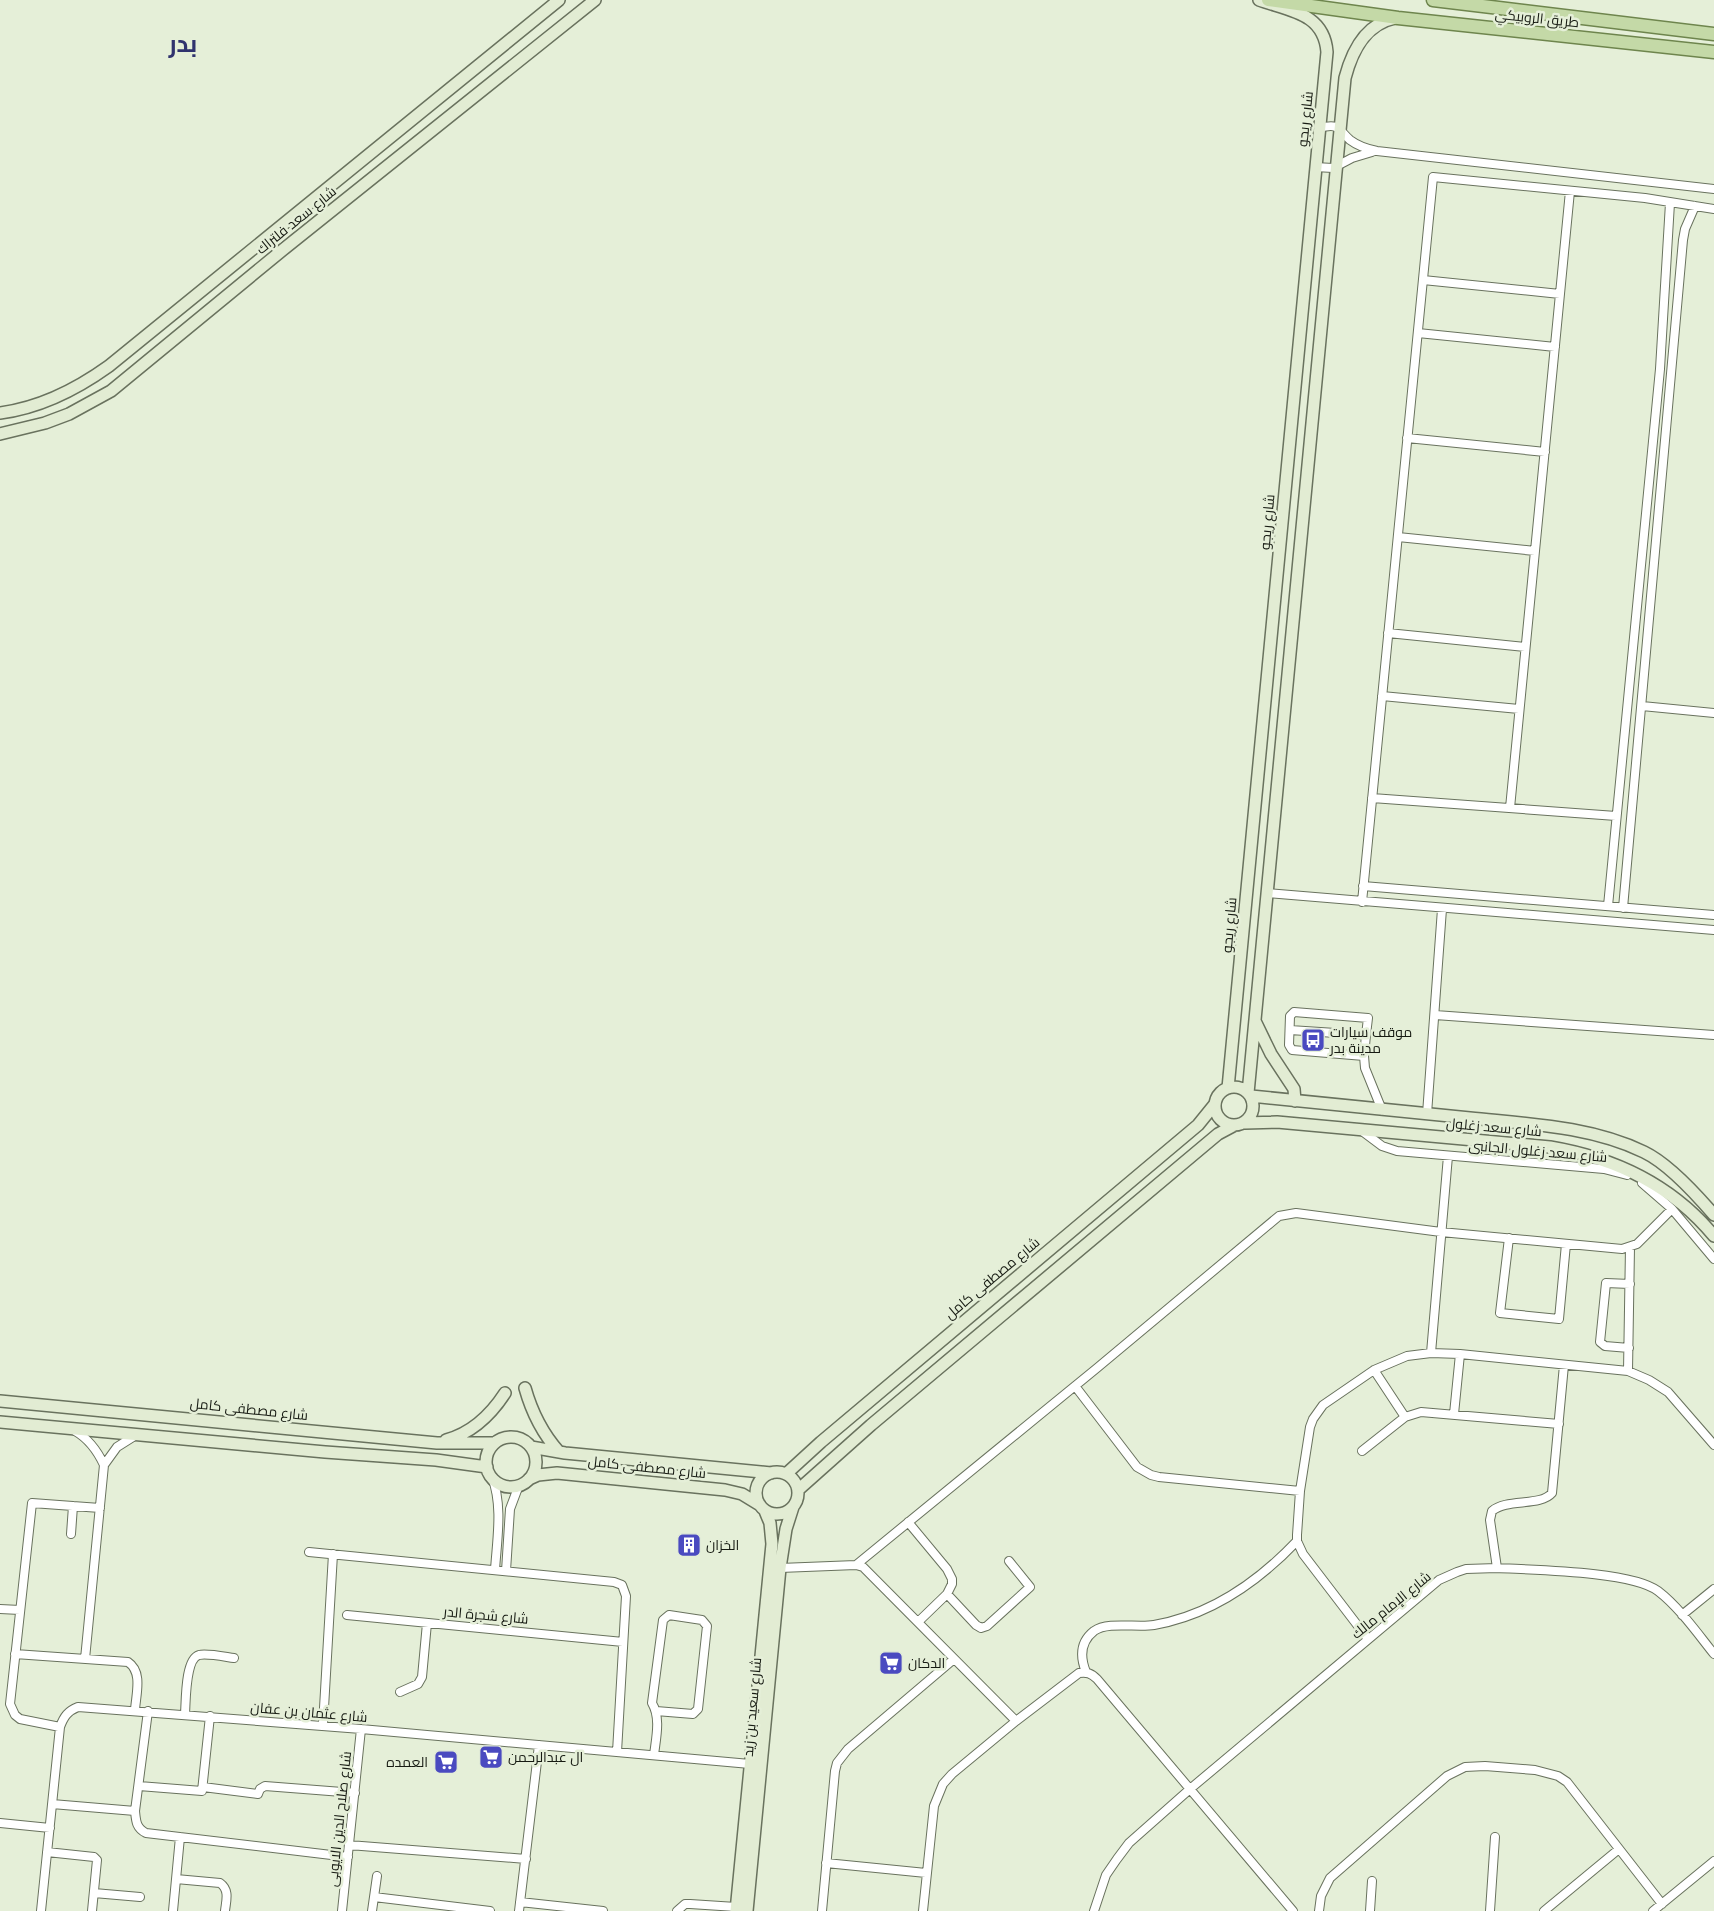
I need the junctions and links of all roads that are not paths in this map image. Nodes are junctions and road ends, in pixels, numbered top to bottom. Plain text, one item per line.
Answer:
1 (560, 0) edge
2 (595, 0) edge
3 (1259, 0) edge
4 (1268, 0) edge
5 (1433, 0) edge
6 (1398, 18) junction
7 (1714, 34) edge
8 (1714, 52) edge
9 (1319, 128) junction
10 (1340, 128) junction
11 (1377, 151) junction
12 (1315, 167) junction
13 (1337, 167) junction
14 (1714, 189) edge
15 (1570, 191) junction
16 (1670, 203) junction
17 (1694, 206) junction
18 (1714, 209) edge
19 (272, 232) junction
20 (254, 247) junction
21 (285, 248) junction
22 (267, 263) junction
23 (1423, 280) junction
24 (1560, 294) junction
25 (1418, 333) junction
26 (1555, 347) junction
27 (109, 366) junction
28 (98, 374) junction
29 (122, 382) junction
30 (111, 391) junction
31 (0, 413) edge
32 (0, 434) edge
33 (1407, 438) junction
34 (1652, 449) junction
35 (1665, 449) junction
36 (1545, 452) junction
37 (1398, 537) junction
38 (1535, 550) junction
39 (1388, 633) junction
40 (1526, 647) junction
41 (1269, 656) junction
42 (1290, 658) junction
43 (1382, 696) junction
44 (1642, 706) junction
45 (1519, 709) junction
46 (1714, 713) edge
47 (1372, 798) junction
48 (1510, 808) junction
49 (1616, 816) junction
50 (1615, 835) junction
51 (1630, 836) junction
52 (1363, 886) junction
53 (1267, 894) junction
54 (1506, 898) junction
55 (1362, 902) junction
56 (1608, 906) junction
57 (1623, 908) junction
58 (1442, 909) junction
59 (1505, 913) junction
60 (1714, 915) edge
61 (1714, 930) edge
62 (1435, 1015) junction
63 (1255, 1020) junction
64 (1290, 1030) junction
65 (1366, 1035) junction
66 (1714, 1035) edge
67 (1232, 1053) junction
68 (1252, 1054) junction
69 (1364, 1056) junction
70 (1228, 1088) junction
71 (1249, 1095) junction
72 (1295, 1101) junction
73 (1216, 1104) junction
74 (1382, 1110) junction
75 (1427, 1114) junction
76 (1245, 1122) junction
77 (1233, 1126) junction
78 (1193, 1129) junction
79 (1360, 1130) junction
80 (1204, 1146) junction
81 (1448, 1156) junction
82 (1672, 1209) junction
83 (1714, 1215) edge
84 (1441, 1232) junction
85 (1714, 1236) edge
86 (1509, 1238) junction
87 (1566, 1244) junction
88 (1630, 1247) junction
89 (1714, 1259) edge
90 (1630, 1284) junction
91 (1629, 1348) junction
92 (1430, 1353) junction
93 (1460, 1354) junction
94 (1564, 1365) junction
95 (1374, 1370) junction
96 (1628, 1371) junction
97 (1075, 1386) junction
98 (525, 1388) dead end
99 (505, 1393) dead end
100 (0, 1401) edge
101 (1454, 1414) junction
102 (1405, 1417) junction
103 (0, 1422) edge
104 (1559, 1424) junction
105 (71, 1428) junction
106 (137, 1434) junction
107 (436, 1443) junction
108 (494, 1443) junction
109 (451, 1444) junction
110 (1714, 1445) edge
111 (531, 1447) junction
112 (1362, 1451) dead end
113 (562, 1453) junction
114 (449, 1462) junction
115 (104, 1465) junction
116 (735, 1471) junction
117 (489, 1472) junction
118 (770, 1473) junction
119 (564, 1474) junction
120 (786, 1474) junction
121 (524, 1482) junction
122 (798, 1490) junction
123 (1300, 1490) junction
124 (732, 1491) junction
125 (73, 1506) junction
126 (793, 1507) junction
127 (100, 1508) junction
128 (762, 1508) junction
129 (908, 1522) junction
130 (772, 1533) junction
131 (71, 1534) dead end
132 (784, 1536) junction
133 (1297, 1541) junction
134 (309, 1552) dead end
135 (333, 1554) junction
136 (1009, 1561) dead end
137 (856, 1564) junction
138 (780, 1568) junction
139 (1497, 1568) junction
140 (495, 1570) junction
141 (506, 1571) junction
142 (1714, 1589) edge
143 (947, 1594) junction
144 (0, 1610) edge
145 (20, 1610) junction
146 (347, 1615) dead end
147 (1682, 1615) junction
148 (918, 1622) junction
149 (427, 1623) junction
150 (1368, 1639) junction
151 (623, 1642) junction
152 (15, 1654) junction
153 (1714, 1654) edge
154 (234, 1658) dead end
155 (85, 1659) junction
156 (954, 1659) junction
157 (1086, 1672) junction
158 (400, 1692) dead end
159 (135, 1710) junction
160 (148, 1711) junction
161 (656, 1711) junction
162 (185, 1714) junction
163 (210, 1716) junction
164 (1016, 1721) junction
165 (323, 1726) junction
166 (60, 1727) junction
167 (361, 1729) junction
168 (540, 1745) junction
169 (616, 1752) junction
170 (654, 1755) junction
171 (750, 1764) junction
172 (139, 1786) junction
173 (203, 1787) junction
174 (1190, 1789) junction
175 (355, 1793) junction
176 (52, 1804) junction
177 (135, 1811) junction
178 (0, 1824) edge
179 (50, 1828) junction
180 (180, 1837) junction
181 (1495, 1837) dead end
182 (349, 1845) junction
183 (1619, 1849) junction
184 (47, 1852) junction
185 (348, 1857) junction
186 (526, 1858) junction
187 (1714, 1861) edge
188 (826, 1863) junction
189 (926, 1873) junction
190 (377, 1876) dead end
191 (176, 1879) junction
192 (1372, 1881) dead end
193 (94, 1893) junction
194 (140, 1897) dead end
195 (374, 1897) junction
196 (520, 1902) junction
197 (1662, 1904) junction
198 (736, 1909) edge
199 (41, 1911) edge
200 (92, 1911) edge
201 (173, 1911) edge
202 (225, 1911) edge
203 (342, 1911) edge
204 (372, 1911) edge
205 (490, 1911) edge
206 (519, 1911) edge
207 (603, 1911) edge
208 (678, 1911) edge
209 (748, 1911) edge
210 (822, 1911) edge
211 (923, 1911) edge
212 (1094, 1911) edge
213 (1293, 1911) edge
214 (1319, 1911) edge
215 (1370, 1911) edge
216 (1490, 1911) edge
217 (1544, 1911) edge
218 (1653, 1911) edge

1 - 19 street, شارع سعد فلتراك
2 - 21 street, شارع سعد فلتراك
3 - 9 street, شارع ريجو
4 - 6 main road, طريق الروبيكي
5 - 7 main road, طريق الروبيكي
6 - 8 main road, طريق الروبيكي
6 - 10 street
9 - 10 street
9 - 12 street, شارع ريجو
10 - 11 street
10 - 13 street
11 - 13 street
11 - 14 street
12 - 13 street
12 - 41 street, شارع ريجو
13 - 42 street
15 - 16 street
15 - 23 street
15 - 24 street
16 - 17 street
16 - 34 street
17 - 18 street
17 - 35 street
19 - 20 street, شارع سعد فلتراك
19 - 21 street
20 - 22 street
20 - 27 street, شارع سعد فلتراك
21 - 22 street, شارع سعد فلتراك
22 - 29 street, شارع سعد فلتراك
23 - 24 street
23 - 25 street
24 - 26 street
25 - 26 street
25 - 33 street
26 - 36 street
27 - 28 street, شارع سعد فلتراك
27 - 29 street
28 - 30 street
28 - 31 street, شارع سعد فلتراك
29 - 30 street, شارع سعد فلتراك
30 - 32 street, شارع سعد فلتراك
33 - 36 street
33 - 37 street
34 - 35 street
34 - 49 street
35 - 44 street
36 - 38 street
37 - 38 street
37 - 39 street
38 - 40 street
39 - 40 street
39 - 43 street
40 - 45 street
41 - 42 street
41 - 67 street, شارع ريجو
42 - 53 street
43 - 45 street
43 - 47 street
44 - 46 street
44 - 51 street
45 - 48 street
47 - 48 street
47 - 52 street
48 - 49 street
49 - 50 street
50 - 51 street
50 - 56 street
51 - 57 street
52 - 54 street
52 - 55 street
53 - 55 street
53 - 63 street
54 - 56 street
54 - 59 street
55 - 58 street
56 - 57 street
57 - 60 street
58 - 59 street
58 - 62 street
59 - 61 street
62 - 66 street
62 - 75 street
63 - 68 street
63 - 72 street
64 - 65 street
64 - 65 street
64 - 69 street
65 - 69 street
67 - 68 street
67 - 70 street, شارع ريجو
68 - 71 street
69 - 74 street
70 - 71 street
70 - 73 street
71 - 72 street, شارع سعد زغلول
71 - 76 street
72 - 74 street, شارع سعد زغلول
73 - 77 street
73 - 78 street, شارع مصطفى كامل
74 - 75 street, شارع سعد زغلول
75 - 83 street, شارع سعد زغلول
76 - 77 street
76 - 79 street, شارع سعد زغلول
77 - 80 street
78 - 80 street
78 - 120 street, شارع مصطفى كامل
79 - 81 street, شارع سعد زغلول الجانبى
79 - 85 street, شارع سعد زغلول
80 - 122 street
81 - 82 street, شارع سعد زغلول الجانبى
81 - 84 street
82 - 88 street
82 - 89 street, شارع سعد زغلول الجانبى
84 - 86 street
84 - 92 street
84 - 97 street
86 - 87 street
86 - 87 street
87 - 88 street
88 - 90 street
90 - 91 street
90 - 91 street
91 - 96 street
92 - 93 street
92 - 95 street
93 - 94 street
93 - 101 street
94 - 96 street
94 - 104 street
95 - 102 street
95 - 123 street
96 - 110 street
97 - 123 street
97 - 129 street
98 - 113 street
99 - 107 street
100 - 107 street, شارع مصطفى كامل
101 - 102 street
101 - 104 street
102 - 112 street
103 - 105 street
104 - 139 street
105 - 106 street
105 - 115 street
106 - 114 street
106 - 115 street
107 - 109 street, شارع مصطفى كامل
108 - 109 street, شارع مصطفى كامل
108 - 111 street
108 - 117 street
109 - 114 street
111 - 113 street, شارع مصطفى كامل
111 - 121 street
113 - 116 street, شارع مصطفى كامل
113 - 119 street
114 - 117 street
115 - 127 street
116 - 118 street, شارع مصطفى كامل
116 - 124 street
117 - 121 street
117 - 140 street
118 - 120 street
118 - 128 street
119 - 121 street, شارع مصطفى كامل
119 - 124 street, شارع مصطفى كامل
120 - 122 street
121 - 141 street
122 - 126 street
123 - 133 street
124 - 128 street, شارع مصطفى كامل
125 - 127 street
125 - 131 street
125 - 145 street
126 - 128 street
126 - 132 street, شارع سعيد بن زيد
127 - 155 street
128 - 130 street, شارع سعيد بن زيد
129 - 137 street
129 - 143 street
130 - 132 street
130 - 171 street, شارع سعيد بن زيد
132 - 138 street, شارع سعيد بن زيد
133 - 150 street
133 - 157 street
134 - 135 street
135 - 140 street
135 - 165 street
136 - 143 street
137 - 138 street
137 - 148 street
138 - 209 street, شارع سعيد بن زيد
139 - 147 street, شارع الإمام مالك
139 - 150 street, شارع الإمام مالك
140 - 141 street
141 - 151 street
142 - 147 street
143 - 148 street
144 - 145 street
145 - 152 street
146 - 149 street, شارع شجرة الدر
147 - 153 street, شارع الإمام مالك
148 - 156 street
149 - 151 street, شارع شجرة الدر
149 - 158 street
150 - 174 street, شارع الإمام مالك
151 - 169 street
152 - 155 street
152 - 166 street
154 - 162 street
155 - 159 street
156 - 164 street
156 - 188 street
157 - 164 street
157 - 174 street
159 - 160 street, شارع عثمان بن عفان
159 - 166 street, شارع عثمان بن عفان
160 - 162 street, شارع عثمان بن عفان
160 - 172 street
161 - 161 street
161 - 170 street
162 - 163 street, شارع عثمان بن عفان
163 - 165 street, شارع عثمان بن عفان
163 - 173 street
164 - 189 street
165 - 167 street, شارع عثمان بن عفان
166 - 176 street
167 - 168 street, شارع عثمان بن عفان
167 - 175 street, شارع صلاح الدين الايوبى
168 - 169 street, شارع عثمان بن عفان
168 - 186 street
169 - 170 street, شارع عثمان بن عفان
170 - 171 street, شارع عثمان بن عفان
171 - 198 street, شارع سعيد بن زيد
172 - 173 street
172 - 177 street
173 - 175 street
174 - 212 street, شارع الإمام مالك
174 - 213 street
175 - 182 street, شارع صلاح الدين الايوبى
176 - 177 street
176 - 179 street
177 - 180 street
178 - 179 street
179 - 184 street
180 - 185 street
180 - 191 street
181 - 216 street
182 - 185 street, شارع صلاح الدين الايوبى
182 - 186 street
183 - 197 street
183 - 214 street
183 - 217 street
184 - 193 street
184 - 199 street
185 - 203 street, شارع صلاح الدين الايوبى
186 - 196 street
187 - 197 street
188 - 189 street
188 - 210 street
189 - 211 street
190 - 195 street
191 - 201 street
191 - 202 street
192 - 215 street
193 - 194 street
193 - 200 street
195 - 204 street
195 - 205 street
196 - 206 street
196 - 207 street
197 - 218 street
198 - 208 street

